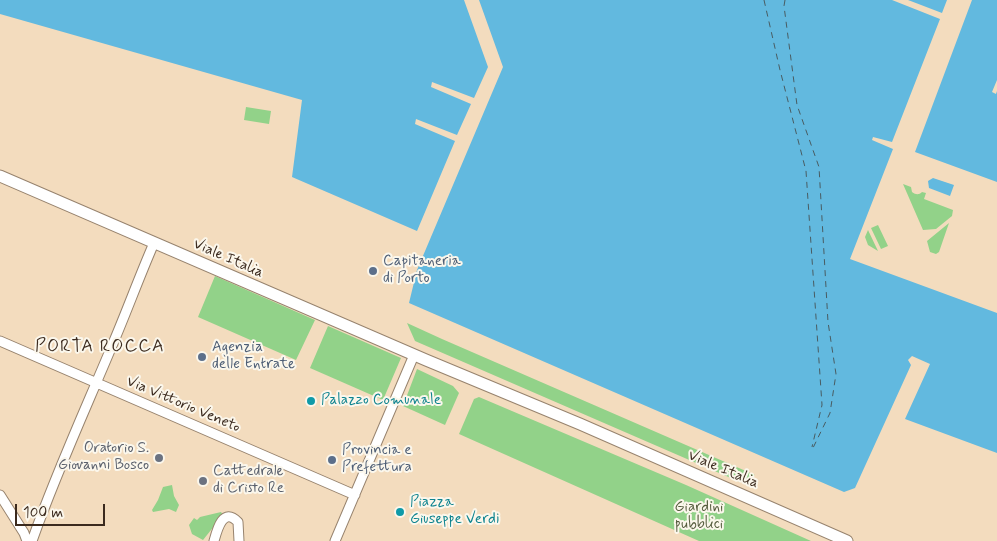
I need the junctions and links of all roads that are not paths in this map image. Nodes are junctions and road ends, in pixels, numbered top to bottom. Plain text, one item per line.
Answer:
1 (0, 176) edge
2 (154, 243) junction
3 (0, 341) edge
4 (414, 355) junction
5 (96, 383) junction
6 (357, 491) junction
7 (0, 495) edge
8 (40, 517) junction
9 (16, 520) junction
10 (800, 521) junction
11 (27, 541) edge
12 (32, 541) edge
13 (214, 541) edge
14 (239, 541) edge
15 (335, 541) edge
16 (834, 541) edge
17 (847, 541) edge

1 - 2 main road, Viale Italia
2 - 4 main road, Viale Italia
2 - 5 street
3 - 5 street, Via Vittorio Veneto
4 - 6 street
4 - 10 main road, Viale Italia
5 - 6 street, Via Vittorio Veneto
5 - 8 street
6 - 15 street
7 - 9 street
8 - 9 street
8 - 12 street
9 - 11 street
10 - 16 main road, Viale Italia
10 - 17 main road, Viale Italia
13 - 14 street

